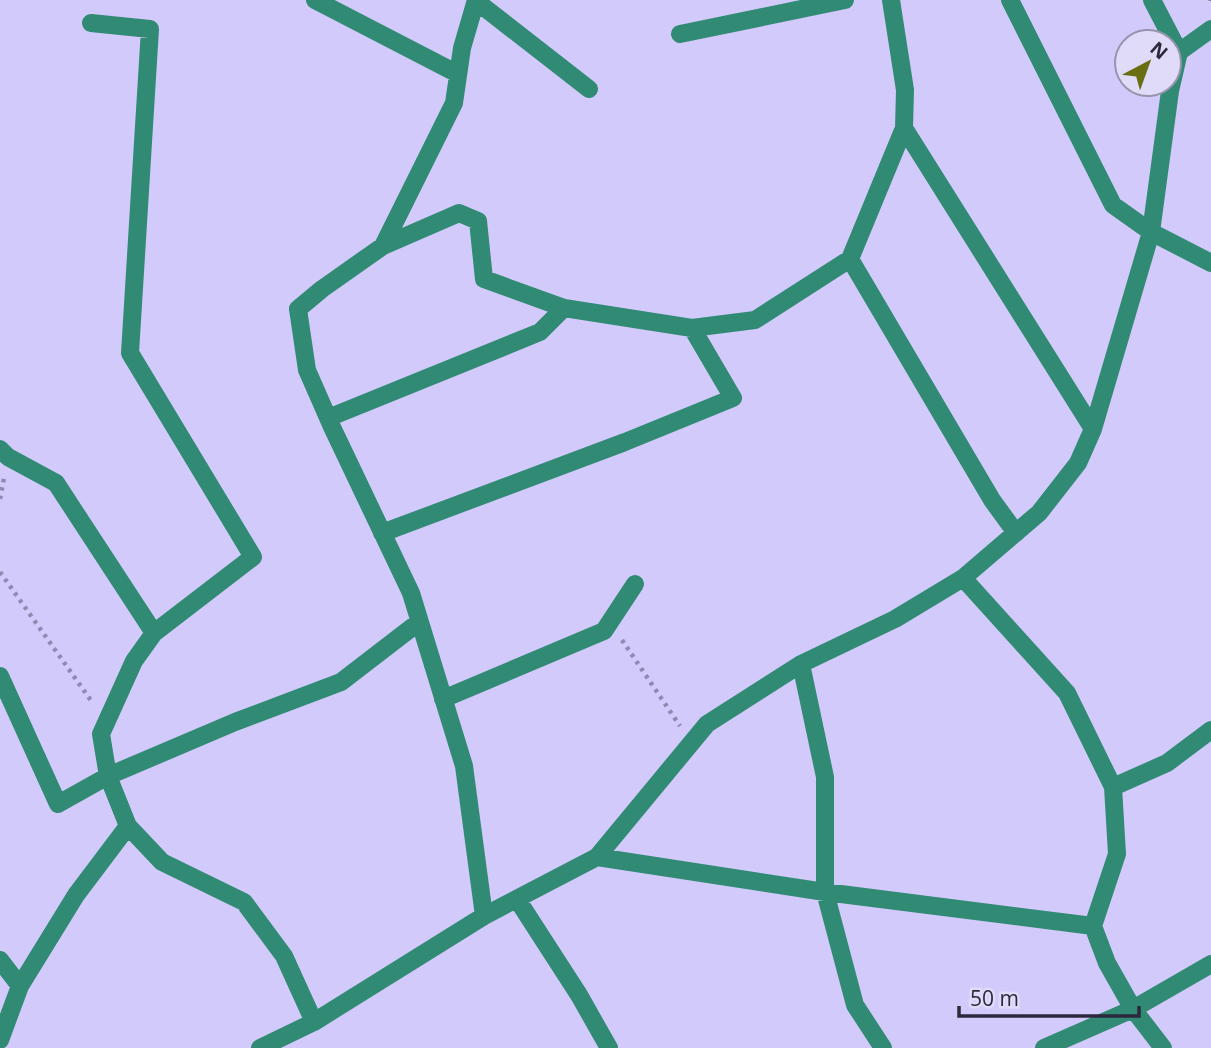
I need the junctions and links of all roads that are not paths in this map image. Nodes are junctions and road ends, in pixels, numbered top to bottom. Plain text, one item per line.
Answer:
1 (315, 0) edge
2 (476, 0) edge
3 (845, 0) edge
4 (891, 0) edge
5 (1010, 0) edge
6 (1153, 0) edge
7 (771, 8) edge
8 (91, 23) dead end
9 (1167, 28) edge
10 (1206, 33) edge
11 (680, 34) dead end
12 (1183, 49) edge
13 (458, 74) junction
14 (589, 89) dead end
15 (1169, 98) edge
16 (904, 128) junction
17 (1151, 232) junction
18 (383, 246) junction
19 (850, 258) junction
20 (1211, 263) edge
21 (564, 308) junction
22 (692, 328) junction
23 (328, 418) junction
24 (1093, 429) junction
25 (3, 456) edge
26 (382, 533) junction
27 (1016, 533) junction
28 (963, 578) junction
29 (635, 584) dead end
30 (419, 622) junction
31 (154, 633) junction
32 (801, 664) junction
33 (0, 676) edge
34 (443, 699) junction
35 (1211, 730) edge
36 (108, 776) junction
37 (1113, 788) junction
38 (128, 826) junction
39 (597, 857) junction
40 (825, 892) junction
41 (517, 899) junction
42 (484, 916) junction
43 (1093, 926) junction
44 (0, 960) edge
45 (1211, 964) edge
46 (20, 985) junction
47 (1133, 1009) junction
48 (314, 1022) junction
49 (0, 1042) edge
50 (3, 1048) edge
51 (260, 1048) edge
52 (609, 1048) edge
53 (883, 1048) edge
54 (1044, 1048) edge
55 (1163, 1048) edge

1 - 13 street
2 - 13 street
2 - 14 street
3 - 7 street
4 - 16 street
5 - 17 street
6 - 9 street
7 - 11 street
8 - 31 street
10 - 12 street
13 - 18 street
15 - 17 street
16 - 19 street
16 - 24 street
17 - 20 street
17 - 24 street
18 - 21 street
18 - 23 street
19 - 22 street
19 - 27 street
21 - 22 street
21 - 23 street
22 - 26 street
23 - 26 street
24 - 27 street
25 - 31 street
26 - 30 street
27 - 28 street
28 - 32 street
28 - 37 street
29 - 34 street
30 - 34 street
30 - 36 street
31 - 36 street
32 - 39 street
32 - 40 street
33 - 36 street
34 - 42 street
35 - 37 street
36 - 38 street
37 - 43 street
38 - 46 street
38 - 48 street
39 - 40 street
39 - 41 street
40 - 43 street
40 - 53 street
41 - 42 street
41 - 52 street
42 - 48 street
43 - 47 street
44 - 46 street
45 - 47 street
46 - 49 street
47 - 54 street
47 - 55 street
48 - 51 street
49 - 50 street

